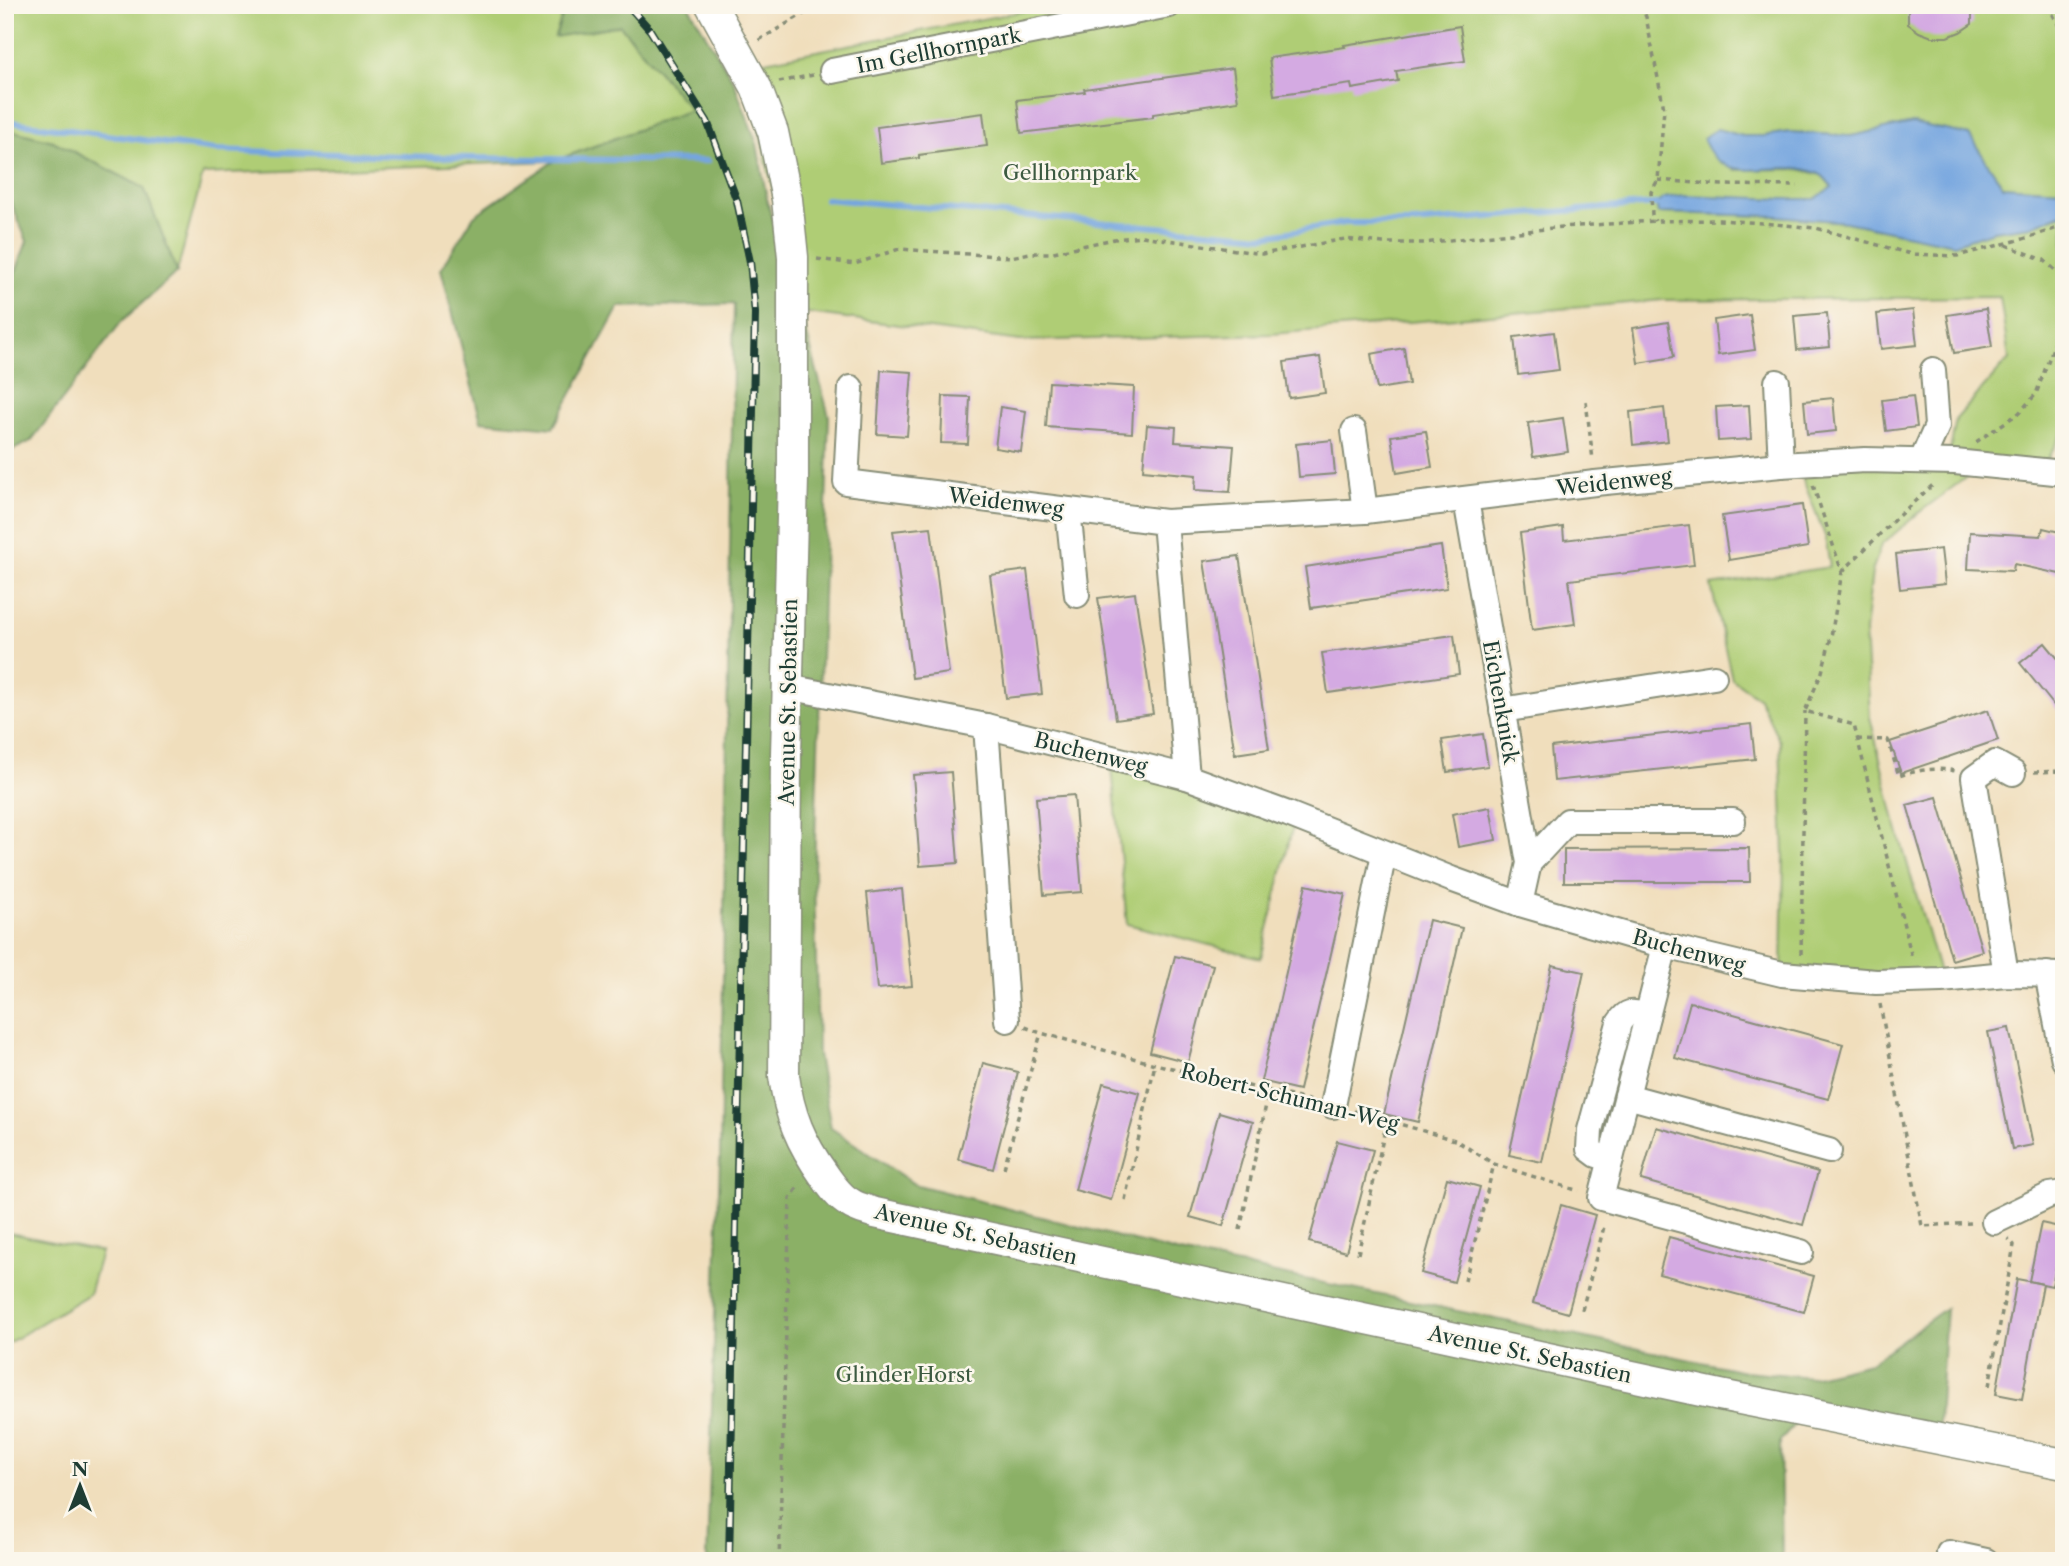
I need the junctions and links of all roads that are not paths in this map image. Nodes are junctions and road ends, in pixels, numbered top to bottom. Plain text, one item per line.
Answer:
1 (711, 5) edge
2 (1169, 5) edge
3 (832, 71) road end
4 (1933, 370) dead end
5 (1777, 382) dead end
6 (851, 388) dead end
7 (1354, 431) dead end
8 (1922, 460) junction
9 (1781, 465) junction
10 (2064, 473) edge
11 (1466, 500) junction
12 (1068, 510) junction
13 (1365, 511) junction
14 (1165, 522) junction
15 (1077, 595) dead end
16 (1714, 677) dead end
17 (788, 687) junction
18 (1502, 710) junction
19 (986, 726) junction
20 (2013, 773) road end
21 (1187, 777) junction
22 (1733, 821) dead end
23 (1384, 853) junction
24 (1528, 863) junction
25 (1520, 904) junction
26 (1665, 946) junction
27 (2006, 974) junction
28 (2056, 974) edge
29 (1647, 1016) junction
30 (1006, 1020) road end
31 (2064, 1060) edge
32 (1627, 1096) junction
33 (1333, 1106) road end
34 (1829, 1151) dead end
35 (1611, 1159) junction
36 (2064, 1193) edge
37 (1994, 1222) road end
38 (1801, 1252) dead end
39 (2064, 1464) edge
40 (1950, 1553) dead end
41 (1986, 1561) edge

1 - 17 main road, Avenue St. Sebastien
2 - 3 street, Im Gellhornpark
4 - 8 street
5 - 9 street
6 - 12 street, Weidenweg
7 - 13 street
8 - 9 street, Weidenweg
8 - 10 street, Weidenweg
9 - 11 street, Weidenweg
11 - 13 street, Weidenweg
11 - 18 street, Eichenknick
12 - 14 street, Weidenweg
12 - 15 street
13 - 14 street, Weidenweg
14 - 21 street
16 - 18 street
17 - 19 street, Buchenweg
17 - 39 main road, Avenue St. Sebastien
18 - 24 street, Eichenknick
19 - 21 street, Buchenweg
19 - 30 street
20 - 27 street
21 - 23 street, Buchenweg
22 - 24 street
23 - 25 street, Buchenweg
23 - 33 street
24 - 25 street, Eichenknick
25 - 26 street, Buchenweg
26 - 27 street, Buchenweg
26 - 29 street
27 - 28 street, Buchenweg
28 - 31 street
29 - 32 street
29 - 35 street
32 - 34 street
32 - 35 street
35 - 38 street
36 - 37 street
40 - 41 street

